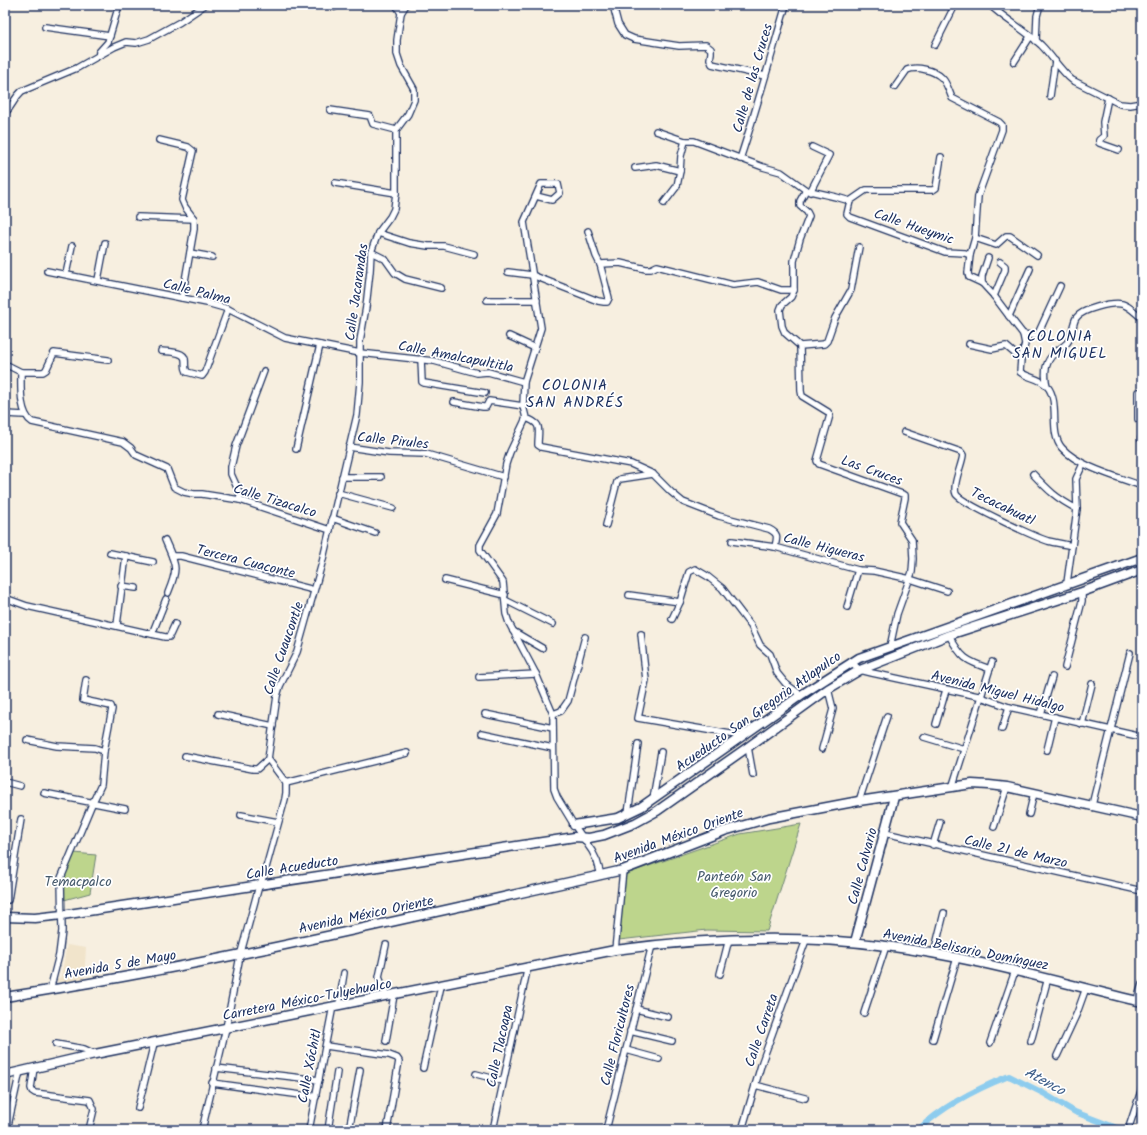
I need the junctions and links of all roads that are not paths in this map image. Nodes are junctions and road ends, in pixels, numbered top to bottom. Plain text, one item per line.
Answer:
1 (119, 5) edge
2 (205, 5) edge
3 (396, 5) edge
4 (406, 5) edge
5 (613, 5) edge
6 (786, 5) edge
7 (955, 5) edge
8 (990, 5) edge
9 (1040, 5) edge
10 (401, 13) junction
11 (45, 27) dead end
12 (110, 36) junction
13 (1030, 36) junction
14 (1036, 41) junction
15 (935, 45) dead end
16 (99, 54) junction
17 (1055, 61) junction
18 (1014, 62) dead end
19 (765, 76) junction
20 (895, 87) dead end
21 (1050, 96) dead end
22 (1108, 98) junction
23 (1142, 103) edge
24 (330, 110) dead end
25 (5, 113) edge
26 (396, 130) junction
27 (656, 131) dead end
28 (160, 140) dead end
29 (685, 141) junction
30 (812, 147) dead end
31 (1119, 150) dead end
32 (941, 157) dead end
33 (740, 159) junction
34 (635, 168) dead end
35 (680, 170) junction
36 (335, 183) dead end
37 (808, 191) junction
38 (396, 193) junction
39 (536, 196) dead end
40 (850, 201) junction
41 (664, 203) dead end
42 (138, 217) dead end
43 (194, 219) junction
44 (588, 231) dead end
45 (378, 232) junction
46 (975, 238) junction
47 (105, 243) dead end
48 (72, 246) dead end
49 (859, 247) dead end
50 (190, 252) junction
51 (371, 252) junction
52 (474, 254) dead end
53 (1038, 255) dead end
54 (970, 256) junction
55 (212, 257) dead end
56 (988, 258) dead end
57 (1000, 262) dead end
58 (600, 264) junction
59 (1030, 269) dead end
60 (47, 271) dead end
61 (508, 272) dead end
62 (66, 274) junction
63 (532, 275) junction
64 (98, 280) junction
65 (982, 283) junction
66 (1060, 286) dead end
67 (440, 288) dead end
68 (794, 290) junction
69 (994, 296) junction
70 (182, 298) junction
71 (487, 300) dead end
72 (537, 300) junction
73 (228, 310) junction
74 (1009, 316) junction
75 (1142, 318) edge
76 (1023, 334) junction
77 (509, 336) dead end
78 (969, 344) dead end
79 (320, 345) junction
80 (800, 346) junction
81 (535, 348) junction
82 (162, 351) dead end
83 (360, 353) junction
84 (421, 359) junction
85 (1021, 359) junction
86 (108, 360) dead end
87 (5, 364) edge
88 (360, 364) joint
89 (264, 371) dead end
90 (21, 372) junction
91 (524, 382) junction
92 (1047, 386) junction
93 (485, 393) dead end
94 (1142, 393) edge
95 (454, 402) dead end
96 (523, 406) junction
97 (5, 414) edge
98 (25, 415) junction
99 (526, 418) junction
100 (1138, 419) dead end
101 (904, 432) dead end
102 (349, 448) junction
103 (296, 449) dead end
104 (1083, 464) junction
105 (653, 474) junction
106 (1033, 474) dead end
107 (342, 477) junction
108 (381, 477) dead end
109 (504, 477) junction
110 (1142, 486) edge
111 (338, 493) junction
112 (240, 500) junction
113 (393, 508) dead end
114 (1077, 509) junction
115 (332, 518) junction
116 (606, 525) dead end
117 (330, 530) junction
118 (376, 533) dead end
119 (165, 540) dead end
120 (732, 540) dead end
121 (1072, 546) junction
122 (775, 547) junction
123 (110, 553) dead end
124 (126, 556) junction
125 (172, 556) junction
126 (1142, 558) edge
127 (153, 562) dead end
128 (858, 570) junction
129 (1142, 570) edge
130 (910, 578) junction
131 (445, 580) dead end
132 (1067, 584) junction
133 (121, 586) junction
134 (136, 588) dead end
135 (314, 590) junction
136 (947, 591) dead end
137 (1082, 592) junction
138 (629, 595) dead end
139 (505, 597) junction
140 (5, 598) edge
141 (680, 602) junction
142 (848, 607) dead end
143 (672, 619) dead end
144 (175, 624) dead end
145 (553, 624) dead end
146 (117, 625) junction
147 (513, 631) junction
148 (152, 634) junction
149 (641, 634) dead end
150 (949, 635) junction
151 (585, 637) dead end
152 (890, 647) junction
153 (542, 648) dead end
154 (1130, 653) dead end
155 (851, 662) junction
156 (992, 662) dead end
157 (1065, 667) dead end
158 (990, 669) junction
159 (860, 670) junction
160 (536, 674) junction
161 (480, 677) dead end
162 (1052, 677) dead end
163 (86, 680) dead end
164 (1092, 684) dead end
165 (828, 689) junction
166 (946, 690) junction
167 (800, 695) junction
168 (981, 698) junction
169 (1009, 706) junction
170 (218, 714) dead end
171 (485, 714) dead end
172 (553, 714) junction
173 (1041, 714) junction
174 (888, 716) dead end
175 (1055, 717) junction
176 (936, 724) dead end
177 (1082, 724) junction
178 (273, 726) junction
179 (553, 728) junction
180 (1002, 729) dead end
181 (1110, 730) junction
182 (482, 733) dead end
183 (742, 736) junction
184 (924, 737) dead end
185 (1142, 737) edge
186 (27, 740) dead end
187 (638, 744) dead end
188 (553, 748) junction
189 (748, 748) junction
190 (822, 749) dead end
191 (964, 749) junction
192 (1047, 750) dead end
193 (104, 751) junction
194 (661, 752) dead end
195 (407, 753) dead end
196 (185, 756) dead end
197 (268, 759) junction
198 (753, 776) dead end
199 (5, 782) edge
200 (286, 783) junction
201 (20, 786) dead end
202 (1007, 787) junction
203 (952, 788) junction
204 (44, 793) dead end
205 (1034, 793) junction
206 (894, 797) junction
207 (653, 800) junction
208 (859, 802) junction
209 (92, 804) junction
210 (1092, 805) junction
211 (125, 809) dead end
212 (628, 813) junction
213 (1029, 814) dead end
214 (241, 815) dead end
215 (1142, 816) edge
216 (21, 819) dead end
217 (278, 822) junction
218 (940, 822) dead end
219 (574, 825) junction
220 (994, 827) dead end
221 (885, 833) junction
222 (583, 837) junction
223 (934, 844) junction
224 (623, 870) junction
225 (601, 875) junction
226 (259, 886) junction
227 (1142, 891) edge
228 (7, 900) edge
229 (944, 913) dead end
230 (62, 915) junction
231 (5, 917) edge
232 (729, 939) junction
233 (806, 940) junction
234 (855, 942) junction
235 (386, 945) dead end
236 (652, 945) junction
237 (886, 946) junction
238 (615, 950) junction
239 (934, 953) junction
240 (240, 956) junction
241 (957, 958) junction
242 (528, 966) junction
243 (1015, 971) junction
244 (344, 973) dead end
245 (720, 974) dead end
246 (1048, 978) junction
247 (1142, 984) edge
248 (441, 986) junction
249 (1086, 988) junction
250 (50, 990) junction
251 (390, 995) junction
252 (5, 997) edge
253 (1139, 1001) edge
254 (336, 1006) junction
255 (636, 1009) junction
256 (864, 1012) dead end
257 (668, 1017) dead end
258 (226, 1028) junction
259 (630, 1031) junction
260 (933, 1039) dead end
261 (386, 1041) dead end
262 (672, 1041) dead end
263 (1031, 1041) dead end
264 (154, 1043) junction
265 (990, 1043) dead end
266 (56, 1044) dead end
267 (326, 1046) junction
268 (626, 1050) junction
269 (95, 1054) junction
270 (1057, 1056) dead end
271 (659, 1060) dead end
272 (34, 1068) junction
273 (216, 1068) junction
274 (423, 1068) dead end
275 (360, 1070) dead end
276 (20, 1071) junction
277 (336, 1072) dead end
278 (6, 1074) edge
279 (476, 1074) dead end
280 (319, 1080) junction
281 (503, 1081) junction
282 (212, 1083) junction
283 (755, 1085) junction
284 (5, 1086) edge
285 (1142, 1088) edge
286 (316, 1097) junction
287 (805, 1098) dead end
288 (138, 1108) dead end
289 (1130, 1124) dead end
290 (7, 1130) edge
291 (89, 1130) edge
292 (202, 1130) edge
293 (309, 1130) edge
294 (328, 1130) edge
295 (349, 1130) edge
296 (387, 1130) edge
297 (493, 1130) edge
298 (606, 1130) edge
299 (742, 1130) edge

1 - 12 street
2 - 16 street
3 - 10 street
4 - 10 street
5 - 19 street
6 - 19 street, Calle de las Cruces
7 - 15 street
8 - 13 street
9 - 14 street
10 - 26 street
11 - 12 street
12 - 16 street
13 - 14 street
13 - 18 street
14 - 17 street
16 - 25 street
17 - 21 street
17 - 22 street
19 - 33 street, Calle de las Cruces
20 - 46 street
22 - 23 street
22 - 31 street
24 - 26 street
26 - 38 street, Calle Jacarandas
27 - 29 street
28 - 43 street
29 - 33 street
29 - 35 street
30 - 37 street
32 - 40 street
33 - 37 street
34 - 35 street
35 - 41 street
36 - 38 street
37 - 40 street
37 - 68 street
38 - 45 street, Calle Jacarandas
39 - 63 street
40 - 54 street, Calle Hueymic
42 - 43 street
43 - 50 street
44 - 58 street
45 - 51 street, Calle Jacarandas
45 - 52 street
46 - 53 street
46 - 54 street
47 - 64 street
48 - 62 street
49 - 80 street
50 - 55 street
50 - 70 street
51 - 67 street
51 - 83 street, Calle Jacarandas
54 - 65 street, Calle Hueymic
56 - 65 street
57 - 69 street
58 - 63 street
58 - 68 street
59 - 74 street
60 - 62 street, Calle Palma
61 - 63 street
62 - 64 street, Calle Palma
63 - 72 street
64 - 70 street, Calle Palma
65 - 69 street, Calle Hueymic
66 - 76 street
68 - 80 street
69 - 74 street, Calle Hueymic
70 - 73 street, Calle Palma
71 - 72 street
72 - 81 street
73 - 79 street, Calle Palma
73 - 82 street
74 - 76 street, Calle Hueymic
75 - 92 street
76 - 85 street
77 - 81 street
78 - 85 street
79 - 83 street, Calle Palma
79 - 103 street
80 - 130 street, Las Cruces
81 - 91 street
83 - 84 street, Calle Amalcapultitla
83 - 88 street, Calle Jacarandas
84 - 91 street, Calle Amalcapultitla
84 - 93 street
85 - 92 street
86 - 90 street
87 - 90 street
88 - 102 street, Calle Cuaucontle
89 - 112 street
90 - 98 street
91 - 96 street
92 - 104 street
94 - 100 street
95 - 96 street
96 - 99 street
97 - 98 street
98 - 112 street, Calle Tizacalco
99 - 105 street
99 - 109 street
101 - 121 street, Tecacahuatl
102 - 107 street, Calle Cuaucontle
102 - 109 street, Calle Pirules
104 - 110 street
104 - 114 street
105 - 116 street
105 - 122 street
106 - 114 street
107 - 108 street
107 - 111 street, Calle Cuaucontle
109 - 139 street
111 - 113 street
111 - 115 street, Calle Cuaucontle
112 - 117 street, Calle Tizacalco
114 - 121 street
115 - 117 street, Calle Cuaucontle
115 - 118 street
117 - 135 street, Calle Cuaucontle
119 - 125 street
120 - 122 street, Calle Higueras
121 - 132 street
122 - 128 street, Calle Higueras
123 - 124 street
124 - 127 street
124 - 133 street
125 - 135 street, Tercera Cuaconte
125 - 148 street
126 - 132 main road, Acueducto San Gregorio Atlapulco
128 - 130 street, Calle Higueras
128 - 142 street
129 - 137 main road, Acueducto San Gregorio Atlapulco
130 - 136 street, Calle Higueras
130 - 152 street, Las Cruces
131 - 139 street
132 - 152 main road, Acueducto San Gregorio Atlapulco
133 - 134 street
133 - 146 street
135 - 178 street, Calle Cuaucontle
137 - 150 main road, Acueducto San Gregorio Atlapulco
137 - 157 street
138 - 141 street
139 - 145 street
139 - 147 street
140 - 146 street
141 - 143 street
141 - 167 street
144 - 148 street
146 - 148 street
147 - 153 street
147 - 160 street
149 - 183 street
150 - 158 street
150 - 159 main road, Acueducto San Gregorio Atlapulco
151 - 172 street
152 - 155 main road, Acueducto San Gregorio Atlapulco
154 - 181 street
155 - 159 street, Avenida Miguel Hidalgo
155 - 167 main road, Acueducto San Gregorio Atlapulco
156 - 158 street
158 - 168 street
159 - 165 main road, Acueducto San Gregorio Atlapulco
159 - 166 street, Avenida Miguel Hidalgo
160 - 161 street
160 - 172 street
162 - 173 street
163 - 193 street
164 - 177 street
165 - 189 main road, Acueducto San Gregorio Atlapulco
165 - 190 street
166 - 168 street, Avenida Miguel Hidalgo
166 - 176 street
167 - 183 main road, Acueducto San Gregorio Atlapulco
168 - 169 street, Avenida Miguel Hidalgo
168 - 191 street
169 - 173 street, Avenida Miguel Hidalgo
169 - 180 street
170 - 178 street
171 - 179 street
172 - 179 street
173 - 175 street, Avenida Miguel Hidalgo
174 - 208 street
175 - 177 street, Avenida Miguel Hidalgo
175 - 192 street
177 - 181 street, Avenida Miguel Hidalgo
178 - 197 street, Calle Cuaucontle
179 - 188 street
181 - 185 street, Avenida Miguel Hidalgo
181 - 210 street
182 - 188 street
183 - 207 main road, Acueducto San Gregorio Atlapulco
184 - 191 street
186 - 193 street
187 - 212 street
188 - 219 street
189 - 198 street
189 - 222 main road, Acueducto San Gregorio Atlapulco
191 - 203 street
193 - 209 street
194 - 207 street
195 - 200 street
196 - 197 street
197 - 200 street
199 - 201 street
200 - 217 street
202 - 203 main road, Avenida México Oriente
202 - 205 main road, Avenida México Oriente
202 - 220 street
203 - 206 main road, Avenida México Oriente
204 - 209 street
205 - 210 main road, Avenida México Oriente
205 - 213 street
206 - 208 main road, Avenida México Oriente
206 - 221 main road, Calle Calvario
207 - 212 main road, Acueducto San Gregorio Atlapulco
208 - 224 main road, Avenida México Oriente
209 - 211 street
209 - 230 street
210 - 215 main road, Avenida México Oriente
212 - 219 main road, Acueducto San Gregorio Atlapulco
214 - 217 street
216 - 228 street
217 - 226 street
218 - 223 street
219 - 222 street
221 - 223 street, Calle 21 de Marzo
221 - 234 main road, Calle Calvario
222 - 225 street
222 - 226 main road, Calle Acueducto
223 - 227 street, Calle 21 de Marzo
224 - 225 main road, Avenida México Oriente
224 - 238 street
225 - 240 main road, Avenida México Oriente
226 - 230 main road, Calle Acueducto
226 - 240 street
229 - 239 street
230 - 231 main road, Calle Acueducto
230 - 250 street
232 - 233 main road, Avenida Belisario Domínguez
232 - 236 main road, Avenida Belisario Domínguez
232 - 245 street
233 - 234 main road, Avenida Belisario Domínguez
233 - 283 street, Calle Carreta
234 - 237 main road, Avenida Belisario Domínguez
235 - 251 street
236 - 238 main road, Avenida Belisario Domínguez
236 - 255 street, Calle Floricultores
237 - 239 main road, Avenida Belisario Domínguez
237 - 256 street
238 - 242 main road, Carretera México-Tulyehualco
239 - 241 main road, Avenida Belisario Domínguez
240 - 250 main road, Avenida 5 de Mayo
240 - 258 street
241 - 243 main road, Avenida Belisario Domínguez
241 - 260 street
242 - 248 main road, Carretera México-Tulyehualco
242 - 281 street, Calle Tlacoapa
243 - 246 main road, Avenida Belisario Domínguez
243 - 265 street
244 - 254 street, Calle Xóchitl
246 - 249 main road, Avenida Belisario Domínguez
246 - 263 street
247 - 253 street
248 - 251 main road, Carretera México-Tulyehualco
248 - 274 street
249 - 253 main road, Avenida Belisario Domínguez
249 - 270 street
250 - 252 main road, Avenida 5 de Mayo
251 - 254 main road, Carretera México-Tulyehualco
251 - 261 street
254 - 258 main road, Carretera México-Tulyehualco
254 - 267 street, Calle Xóchitl
255 - 257 street
255 - 259 street, Calle Floricultores
258 - 264 main road, Carretera México-Tulyehualco
258 - 273 street
259 - 262 street
259 - 268 street, Calle Floricultores
264 - 269 main road, Carretera México-Tulyehualco
264 - 288 street
266 - 269 street
267 - 280 street, Calle Xóchitl
267 - 296 street
268 - 271 street
268 - 298 street, Calle Floricultores
269 - 272 main road, Carretera México-Tulyehualco
272 - 276 main road, Carretera México-Tulyehualco
272 - 291 street
273 - 280 street
273 - 282 street
275 - 295 street
276 - 278 main road, Carretera México-Tulyehualco
276 - 290 street
277 - 294 street
278 - 284 street
279 - 281 street
280 - 286 street, Calle Xóchitl
281 - 297 street, Calle Tlacoapa
282 - 286 street
282 - 292 street
283 - 287 street
283 - 299 street, Calle Carreta
285 - 289 street
286 - 293 street, Calle Xóchitl

